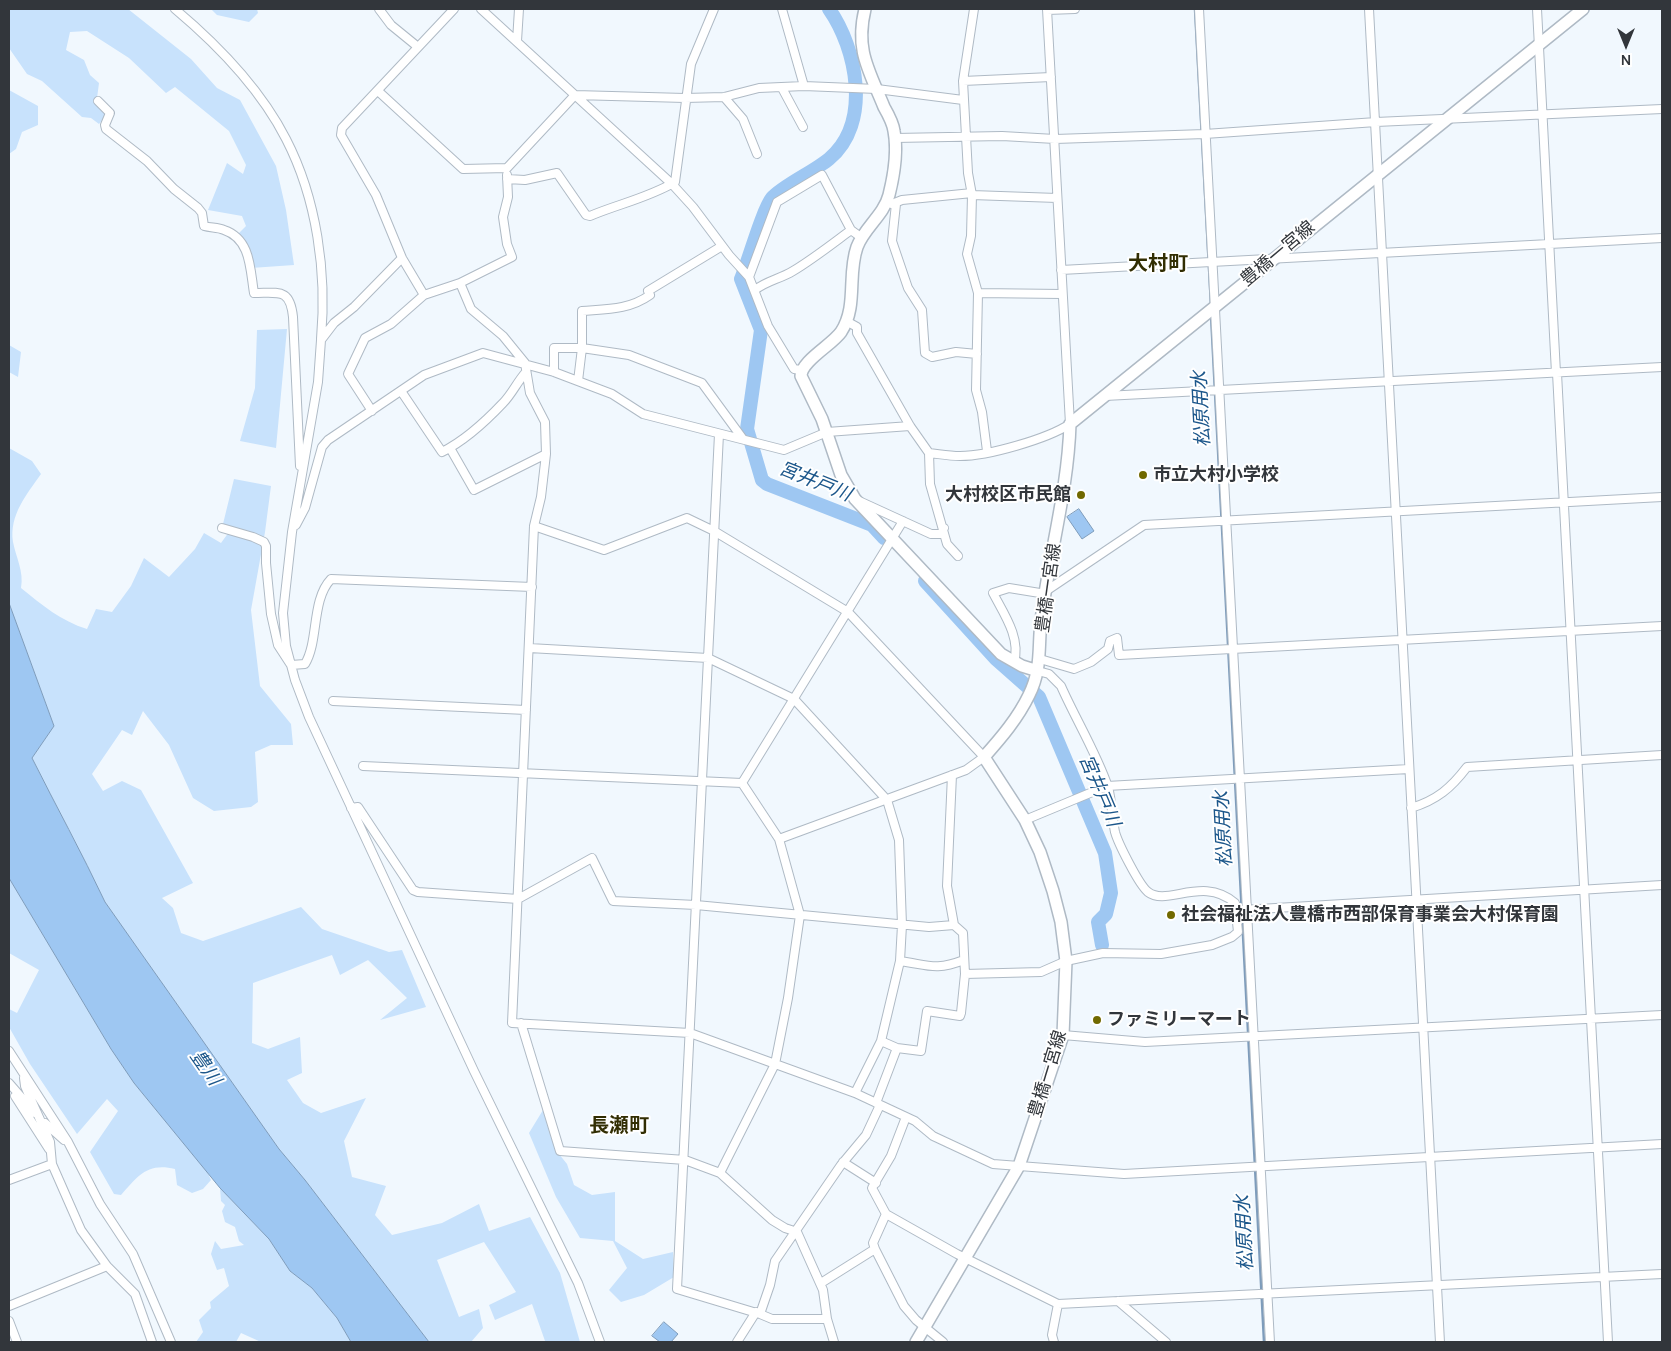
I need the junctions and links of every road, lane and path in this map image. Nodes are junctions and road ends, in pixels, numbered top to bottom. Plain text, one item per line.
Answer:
1 (175, 9) edge
2 (379, 9) edge
3 (454, 9) edge
4 (482, 9) edge
5 (519, 9) edge
6 (714, 9) edge
7 (782, 9) edge
8 (865, 9) edge
9 (974, 9) edge
10 (1047, 9) edge
11 (1074, 9) edge
12 (1199, 9) edge
13 (1369, 9) edge
14 (1537, 9) edge
15 (1583, 9) edge
16 (517, 41) junction
17 (1539, 43) junction
18 (418, 47) junction
19 (1051, 77) junction
20 (963, 82) junction
21 (804, 86) junction
22 (782, 88) junction
23 (877, 89) junction
24 (378, 90) junction
25 (575, 95) junction
26 (724, 97) junction
27 (685, 98) junction
28 (963, 100) junction
29 (98, 101) dead end
30 (1662, 109) edge
31 (1543, 115) junction
32 (1445, 118) junction
33 (1376, 122) junction
34 (803, 128) dead end
35 (1203, 134) junction
36 (966, 137) junction
37 (895, 138) junction
38 (1054, 139) junction
39 (757, 154) dead end
40 (507, 168) junction
41 (1378, 172) junction
42 (507, 179) junction
43 (672, 184) junction
44 (972, 194) junction
45 (1057, 198) junction
46 (891, 204) junction
47 (851, 230) junction
48 (862, 238) junction
49 (1662, 238) edge
50 (1550, 243) junction
51 (722, 246) junction
52 (1381, 252) junction
53 (402, 258) junction
54 (1273, 258) junction
55 (1209, 263) junction
56 (1061, 270) junction
57 (748, 277) junction
58 (460, 283) junction
59 (755, 290) junction
60 (978, 293) junction
61 (424, 294) junction
62 (1062, 294) junction
63 (1215, 306) junction
64 (846, 321) junction
65 (321, 340) junction
66 (582, 348) junction
67 (977, 354) junction
68 (524, 363) junction
69 (1662, 367) edge
70 (801, 370) junction
71 (526, 372) junction
72 (554, 372) junction
73 (1556, 373) junction
74 (578, 381) junction
75 (1388, 381) junction
76 (401, 391) junction
77 (1217, 392) junction
78 (1102, 396) junction
79 (372, 411) junction
80 (1070, 424) junction
81 (910, 426) junction
82 (827, 432) junction
83 (718, 434) junction
84 (745, 439) junction
85 (450, 448) junction
86 (987, 452) junction
87 (929, 453) junction
88 (546, 454) junction
89 (301, 478) junction
90 (1662, 497) edge
91 (855, 499) junction
92 (1564, 502) junction
93 (1395, 511) junction
94 (904, 521) junction
95 (1223, 521) junction
96 (534, 526) junction
97 (222, 528) dead end
98 (944, 528) junction
99 (714, 531) junction
100 (292, 532) junction
101 (890, 543) junction
102 (958, 556) dead end
103 (532, 587) junction
104 (1046, 592) junction
105 (848, 612) junction
106 (1662, 626) edge
107 (1571, 631) junction
108 (1402, 640) junction
109 (529, 648) junction
110 (1230, 649) junction
111 (708, 658) junction
112 (1040, 658) junction
113 (1014, 662) junction
114 (291, 665) junction
115 (1038, 671) junction
116 (794, 699) junction
117 (333, 701) dead end
118 (526, 710) junction
119 (1662, 755) edge
120 (984, 757) junction
121 (1578, 761) junction
122 (363, 766) dead end
123 (1408, 769) junction
124 (524, 772) junction
125 (952, 776) junction
126 (1237, 778) junction
127 (702, 781) junction
128 (742, 783) junction
129 (1107, 786) junction
130 (887, 800) junction
131 (351, 808) junction
132 (1411, 808) junction
133 (1025, 820) junction
134 (779, 839) junction
135 (1662, 885) edge
136 (1585, 889) junction
137 (518, 899) junction
138 (1415, 900) junction
139 (696, 905) junction
140 (1242, 910) junction
141 (800, 915) junction
142 (902, 925) junction
143 (954, 925) junction
144 (964, 960) junction
145 (900, 961) junction
146 (1066, 961) junction
147 (965, 974) junction
148 (1662, 1015) edge
149 (1591, 1019) junction
150 (521, 1023) junction
151 (1424, 1028) junction
152 (690, 1033) junction
153 (1063, 1035) junction
154 (1250, 1037) junction
155 (881, 1041) junction
156 (897, 1048) junction
157 (9, 1052) edge
158 (775, 1064) junction
159 (23, 1074) junction
160 (9, 1084) edge
161 (855, 1093) junction
162 (878, 1104) junction
163 (906, 1117) junction
164 (42, 1120) junction
165 (68, 1142) junction
166 (1662, 1144) edge
167 (1598, 1148) junction
168 (52, 1154) junction
169 (1430, 1157) junction
170 (685, 1160) junction
171 (844, 1162) junction
172 (52, 1164) junction
173 (1019, 1166) junction
174 (1257, 1167) junction
175 (720, 1173) junction
176 (9, 1180) edge
177 (876, 1183) junction
178 (886, 1214) junction
179 (794, 1230) junction
180 (874, 1249) junction
181 (966, 1258) junction
182 (107, 1266) junction
183 (1662, 1274) edge
184 (1605, 1277) junction
185 (821, 1283) junction
186 (1437, 1286) junction
187 (1264, 1295) junction
188 (1118, 1301) junction
189 (1058, 1304) junction
190 (9, 1306) edge
191 (758, 1313) junction
192 (827, 1319) junction
193 (9, 1321) edge
194 (925, 1328) junction
195 (17, 1342) edge
196 (152, 1342) edge
197 (171, 1342) edge
198 (600, 1342) edge
199 (738, 1342) edge
200 (834, 1342) edge
201 (916, 1342) edge
202 (943, 1342) edge
203 (1054, 1342) edge
204 (1166, 1342) edge
205 (1270, 1342) edge
206 (1440, 1342) edge
207 (1608, 1342) edge

1 - 65 street
2 - 18 street
3 - 18 street
4 - 16 street
5 - 16 street
6 - 27 street
7 - 21 street
8 - 23 main road
9 - 20 street
10 - 11 street
10 - 19 street
12 - 35 street
13 - 33 street
14 - 17 street
15 - 17 main road, 豊橋一宮線
16 - 25 street
17 - 31 street
17 - 32 main road, 豊橋一宮線
18 - 24 street
19 - 20 street
19 - 38 street
20 - 28 street
21 - 22 street
21 - 23 street
22 - 26 street
22 - 34 street
23 - 28 street
23 - 37 main road
24 - 40 street
24 - 53 street
25 - 27 street
25 - 40 street
25 - 43 street
26 - 27 street
26 - 39 street
27 - 43 street
28 - 36 street
29 - 89 street
30 - 31 street
31 - 32 street
31 - 50 street
32 - 33 street
32 - 41 main road, 豊橋一宮線
33 - 35 street
33 - 41 street
35 - 38 street
35 - 55 street
36 - 37 street
36 - 38 street
36 - 44 street
37 - 46 main road
38 - 45 street
40 - 42 street
41 - 52 street
41 - 54 main road, 豊橋一宮線
42 - 43 street
42 - 58 street
43 - 51 street
44 - 45 street
44 - 46 street
44 - 60 street
45 - 56 street
46 - 48 main road
46 - 67 street
47 - 48 street
47 - 57 street
47 - 59 street
48 - 64 main road
49 - 50 street
50 - 52 street
50 - 73 street
51 - 57 street
51 - 66 street
52 - 54 street
52 - 75 street
53 - 61 street
53 - 65 street
54 - 55 street
54 - 63 main road, 豊橋一宮線
55 - 56 street
55 - 63 street
56 - 62 street
57 - 59 street
58 - 61 street
58 - 68 street
59 - 70 street
60 - 62 street
60 - 67 street
61 - 79 street
62 - 80 street
63 - 77 street
63 - 78 main road, 豊橋一宮線
64 - 70 main road
64 - 81 street
65 - 89 street
66 - 72 street
66 - 74 street
66 - 84 street
67 - 86 street
68 - 71 street
68 - 72 street
68 - 76 street
69 - 73 street
70 - 82 main road
71 - 85 street
71 - 88 street
72 - 74 street
73 - 75 street
73 - 92 street
74 - 83 street
75 - 77 street
75 - 93 street
76 - 79 street
76 - 85 street
77 - 78 street
77 - 95 street
78 - 80 main road, 豊橋一宮線
79 - 100 street
80 - 86 street
80 - 104 main road, 豊橋一宮線
81 - 82 street
81 - 87 street
82 - 84 street
82 - 91 main road
83 - 84 street
83 - 99 street
85 - 88 street
86 - 87 street
87 - 98 street
88 - 96 street
89 - 100 street
90 - 92 street
91 - 94 street
91 - 101 main road
92 - 93 street
92 - 107 street
93 - 95 street
93 - 108 street
94 - 98 street
94 - 101 street
95 - 104 street
95 - 110 street
96 - 99 street
96 - 103 street
97 - 114 street
98 - 102 street
99 - 105 street
99 - 111 street
100 - 114 street
101 - 105 street
101 - 113 main road
103 - 109 street
103 - 114 street
104 - 112 main road, 豊橋一宮線
104 - 113 street
105 - 116 street
105 - 120 street
106 - 107 street
107 - 108 street
107 - 121 street
108 - 110 street
108 - 123 street
109 - 111 street
109 - 118 street
110 - 112 street
110 - 126 street
111 - 116 street
111 - 127 street
112 - 115 main road, 豊橋一宮線
113 - 115 main road
114 - 131 street
115 - 120 main road, 豊橋一宮線
115 - 129 street
116 - 128 street
116 - 130 street
117 - 118 street
118 - 124 street
119 - 121 street
120 - 125 street
120 - 133 main road, 豊橋一宮線
121 - 132 street
121 - 136 street
122 - 124 street
123 - 126 street
123 - 132 street
124 - 127 street
124 - 137 street
125 - 130 street
125 - 143 street
126 - 129 street
126 - 140 street
127 - 128 street
127 - 139 street
128 - 134 street
129 - 133 street
129 - 140 street
130 - 134 street
130 - 142 street
131 - 137 street
131 - 198 street
132 - 138 street
133 - 146 main road, 豊橋一宮線
134 - 141 street
135 - 136 street
136 - 138 street
136 - 149 street
137 - 139 street
137 - 150 street
138 - 140 street
138 - 151 street
139 - 141 street
139 - 152 street
140 - 146 street
140 - 154 street
141 - 142 street
141 - 158 street
142 - 143 street
142 - 145 street
143 - 144 street
144 - 145 street
144 - 147 street
145 - 155 street
146 - 147 street
146 - 153 main road, 豊橋一宮線
147 - 156 street
148 - 149 street
149 - 151 street
149 - 167 street
150 - 152 street
150 - 170 street
151 - 154 street
151 - 169 street
152 - 158 street
152 - 170 street
153 - 154 street
153 - 173 main road, 豊橋一宮線
154 - 174 street
155 - 156 street
155 - 161 street
156 - 162 street
157 - 159 street
158 - 161 street
158 - 175 street
159 - 164 street
159 - 165 street
160 - 164 street
160 - 168 street
161 - 162 street
162 - 163 street
162 - 171 street
163 - 173 street
163 - 177 street
164 - 165 street
164 - 168 street
165 - 197 street
166 - 167 street
167 - 169 street
167 - 184 street
168 - 172 street
169 - 174 street
169 - 186 street
170 - 175 street
170 - 191 street
171 - 177 street
171 - 179 street
172 - 176 street
172 - 182 street
173 - 174 street
173 - 181 main road, 豊橋一宮線
174 - 187 street
175 - 179 street
177 - 178 street
178 - 180 street
178 - 181 street
179 - 185 street
179 - 191 street
180 - 185 street
180 - 194 street
181 - 189 street
181 - 194 main road, 豊橋一宮線
182 - 190 street
182 - 196 street
183 - 184 street
184 - 186 street
184 - 207 street
185 - 192 street
186 - 187 street
186 - 206 street
187 - 188 street
187 - 205 street
188 - 189 street
188 - 204 street
189 - 203 street
191 - 192 street
191 - 199 street
192 - 200 street
193 - 195 street
194 - 201 main road, 豊橋一宮線
194 - 202 street

